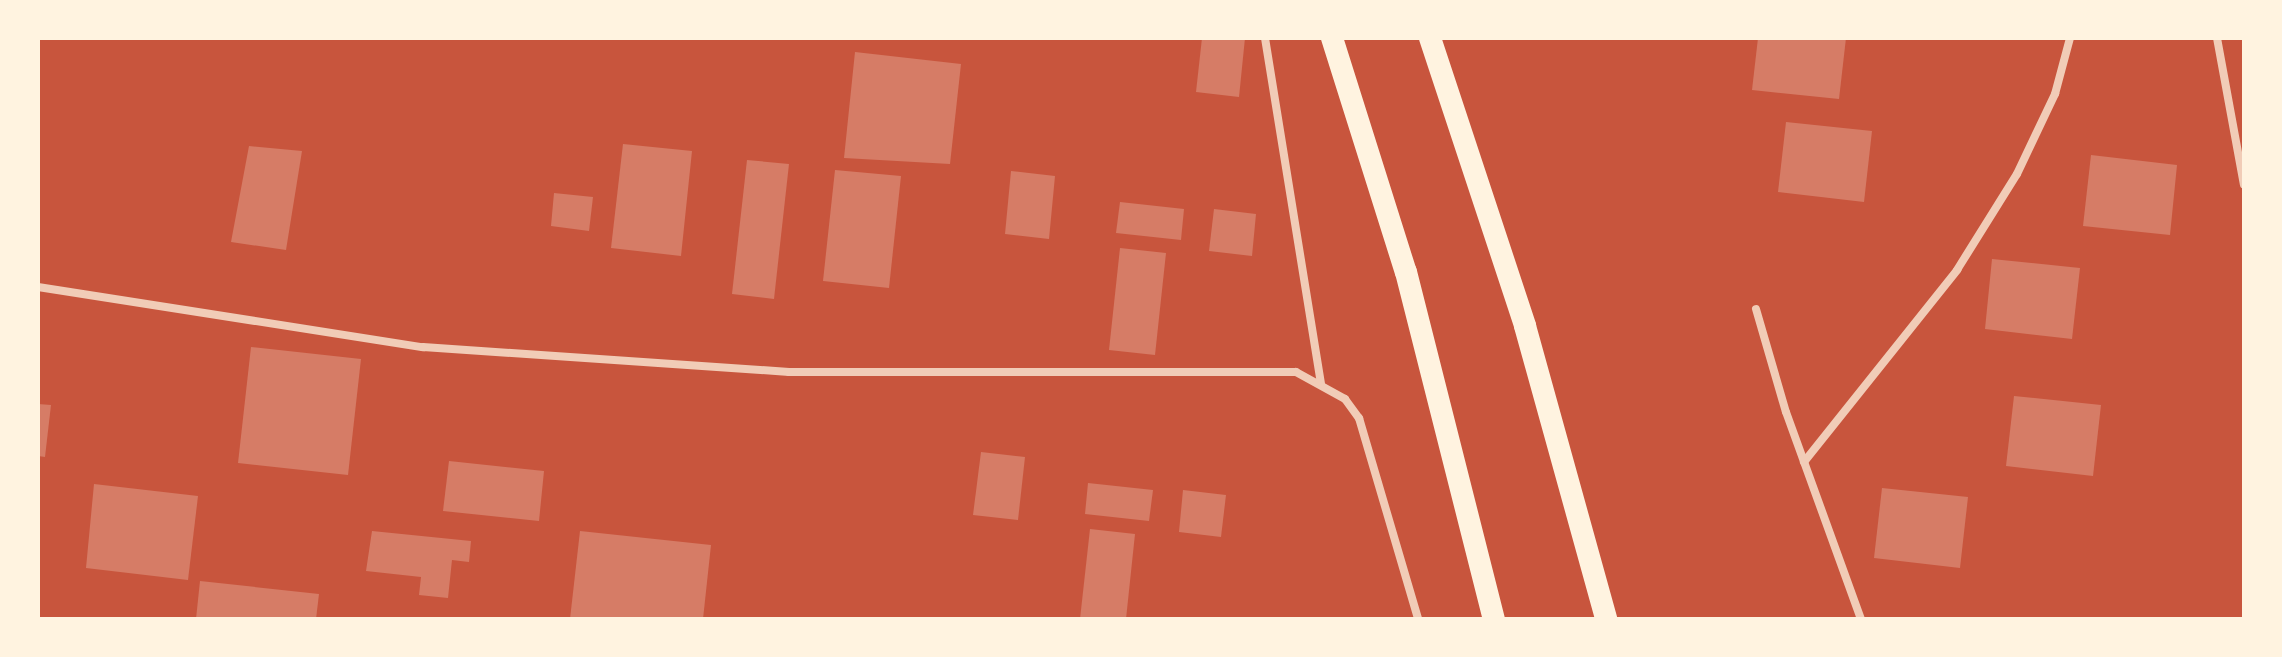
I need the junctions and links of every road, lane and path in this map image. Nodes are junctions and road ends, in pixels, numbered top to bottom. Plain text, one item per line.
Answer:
1 (1265, 38) edge
2 (1332, 38) edge
3 (1430, 38) edge
4 (2070, 38) edge
5 (2217, 38) edge
6 (2244, 185) edge
7 (38, 287) edge
8 (1756, 309) dead end
9 (1321, 383) junction
10 (1804, 462) junction
11 (1418, 619) edge
12 (1494, 619) edge
13 (1606, 619) edge
14 (1861, 619) edge

1 - 9 street
2 - 12 highway
3 - 13 highway
4 - 10 street
5 - 6 street
7 - 9 street
8 - 10 street
9 - 11 street
10 - 14 street

